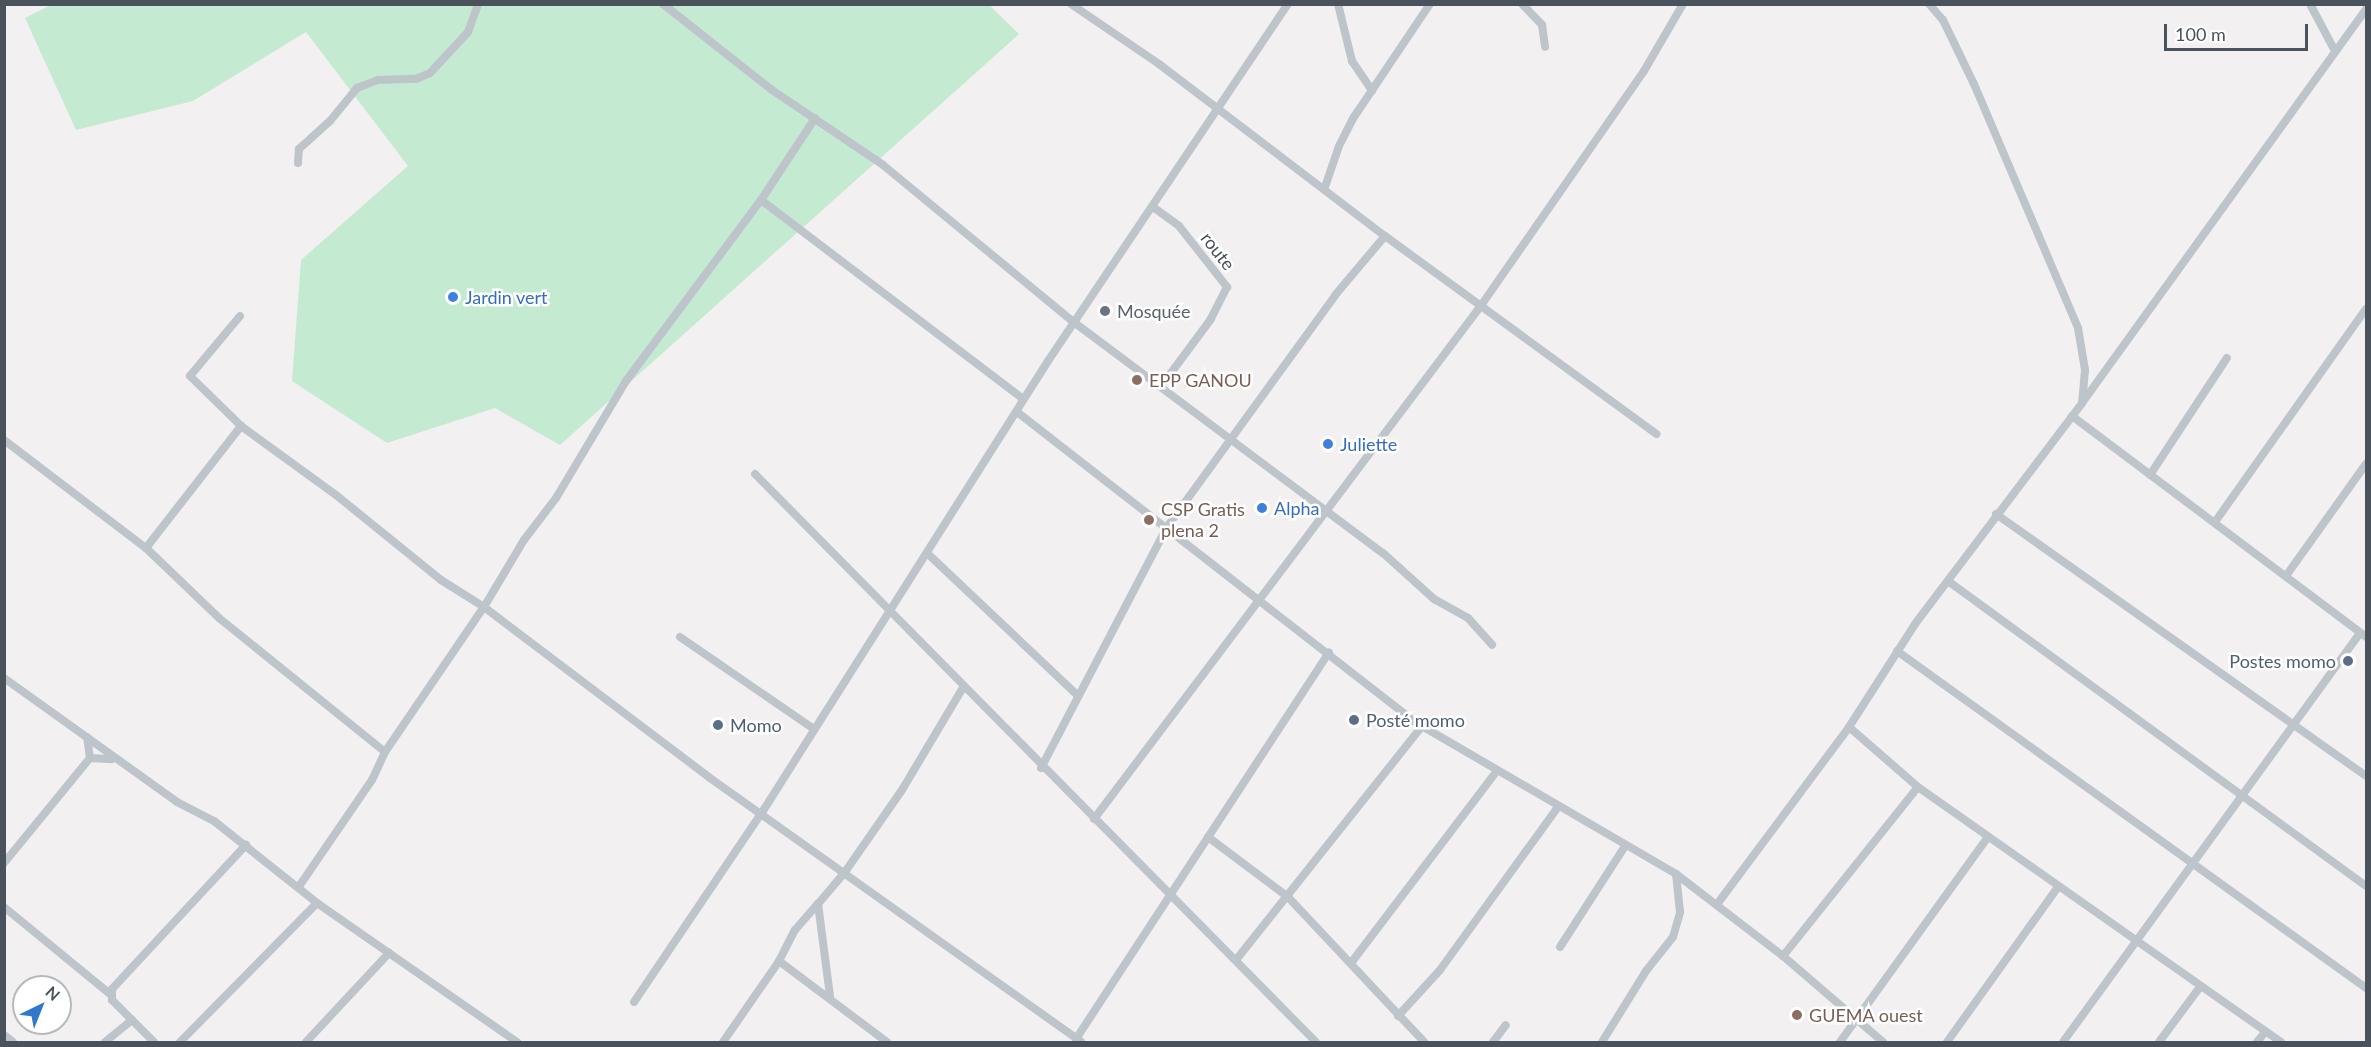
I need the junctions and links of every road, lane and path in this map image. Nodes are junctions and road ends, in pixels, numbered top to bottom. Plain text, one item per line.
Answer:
1 (478, 4) edge
2 (663, 4) edge
3 (1071, 4) edge
4 (1288, 4) edge
5 (1338, 4) edge
6 (1430, 4) edge
7 (1522, 4) edge
8 (1683, 4) edge
9 (1929, 4) edge
10 (2310, 4) edge
11 (2367, 9) edge
12 (1545, 47) dead end
13 (2335, 51) junction
14 (1372, 91) junction
15 (1219, 109) junction
16 (815, 118) junction
17 (298, 163) dead end
18 (1325, 187) junction
19 (761, 200) junction
20 (1153, 207) junction
21 (1385, 236) junction
22 (1480, 307) junction
23 (2367, 309) edge
24 (240, 316) dead end
25 (1075, 323) junction
26 (2227, 358) dead end
27 (1165, 381) dead end
28 (1023, 399) junction
29 (2082, 403) junction
30 (1017, 412) junction
31 (2072, 416) junction
32 (241, 426) junction
33 (1657, 434) dead end
34 (1231, 436) junction
35 (4, 440) edge
36 (2367, 464) edge
37 (755, 474) dead end
38 (2150, 475) junction
39 (1326, 510) junction
40 (1996, 514) junction
41 (2215, 522) junction
42 (1167, 527) junction
43 (146, 548) junction
44 (927, 553) junction
45 (2286, 576) junction
46 (1948, 581) junction
47 (1260, 600) junction
48 (484, 607) junction
49 (889, 614) junction
50 (2363, 635) edge
51 (680, 637) dead end
52 (1492, 645) dead end
53 (1897, 651) junction
54 (1329, 653) junction
55 (4, 678) edge
56 (964, 686) junction
57 (1078, 696) junction
58 (2290, 723) junction
59 (1422, 726) junction
60 (1849, 727) junction
61 (814, 729) junction
62 (87, 737) junction
63 (385, 752) junction
64 (90, 758) junction
65 (114, 759) junction
66 (1041, 768) junction
67 (1496, 772) junction
68 (2367, 776) edge
69 (1918, 786) junction
70 (2238, 796) junction
71 (1558, 807) junction
72 (761, 814) junction
73 (1094, 819) junction
74 (1208, 837) junction
75 (1988, 837) junction
76 (246, 844) junction
77 (1625, 846) junction
78 (4, 862) edge
79 (2190, 864) junction
80 (845, 873) junction
81 (1676, 874) junction
82 (300, 885) junction
83 (2367, 886) edge
84 (2058, 887) junction
85 (1288, 897) junction
86 (1171, 898) junction
87 (317, 903) junction
88 (1718, 903) junction
89 (818, 904) junction
90 (4, 907) edge
91 (2134, 942) junction
92 (1560, 947) dead end
93 (389, 953) junction
94 (1784, 956) junction
95 (1236, 960) junction
96 (779, 962) junction
97 (1351, 963) junction
98 (2199, 987) junction
99 (2367, 988) edge
100 (110, 994) junction
101 (830, 996) junction
102 (634, 1002) dead end
103 (1398, 1016) junction
104 (132, 1020) junction
105 (1857, 1020) junction
106 (1506, 1025) dead end
107 (2265, 1032) junction
108 (4, 1035) edge
109 (1078, 1041) edge
110 (13, 1042) edge
111 (105, 1042) edge
112 (154, 1042) edge
113 (180, 1042) edge
114 (306, 1042) edge
115 (517, 1042) edge
116 (723, 1042) edge
117 (887, 1042) edge
118 (1316, 1042) edge
119 (1424, 1042) edge
120 (1493, 1042) edge
121 (1602, 1042) edge
122 (1840, 1042) edge
123 (1883, 1042) edge
124 (1947, 1042) edge
125 (2063, 1042) edge
126 (2159, 1042) edge
127 (2257, 1042) edge
128 (2281, 1042) edge

1 - 17 street
2 - 16 street
3 - 15 street
4 - 15 street
5 - 14 street
6 - 14 street
7 - 12 street
8 - 22 street
9 - 29 street
10 - 13 street
11 - 13 street
13 - 29 street
14 - 18 street
15 - 18 street
15 - 20 street
16 - 19 street
16 - 25 street
18 - 21 street
19 - 28 street
19 - 48 street
20 - 25 street
20 - 27 street, route
21 - 22 street
21 - 34 street
22 - 33 street
22 - 39 street
23 - 41 street
24 - 32 street
25 - 28 street
25 - 34 street
26 - 38 street
28 - 30 street
29 - 31 street
30 - 42 street
30 - 44 street
31 - 38 street
31 - 40 street
32 - 43 street
32 - 48 street
34 - 39 street
34 - 42 street
35 - 43 street
36 - 45 street
37 - 49 street
38 - 41 street
39 - 47 street
39 - 52 street
40 - 46 street
40 - 58 street
41 - 45 street
42 - 47 street
42 - 57 street
43 - 63 street
44 - 49 street
44 - 57 street
45 - 50 street
46 - 53 street
46 - 70 street
47 - 54 street
47 - 73 street
48 - 63 street
48 - 72 street
49 - 56 street
49 - 61 street
50 - 58 street
51 - 61 street
53 - 60 street
53 - 79 street
54 - 59 street
54 - 74 street
55 - 62 street
56 - 66 street
56 - 80 street
57 - 66 street
58 - 68 street
58 - 70 street
59 - 67 street
59 - 85 street
60 - 69 street
60 - 88 street
61 - 72 street
62 - 64 street
62 - 65 street
63 - 82 street
64 - 65 street
64 - 78 street
65 - 76 street
66 - 73 street
67 - 71 street
67 - 97 street
69 - 75 street
69 - 94 street
70 - 79 street
70 - 83 street
71 - 77 street
71 - 103 street
72 - 80 street
72 - 102 street
73 - 86 street
74 - 85 street
74 - 86 street
75 - 84 street
75 - 105 street
76 - 82 street
76 - 100 street
77 - 81 street
77 - 92 street
79 - 91 street
79 - 99 street
80 - 89 street
80 - 109 street
81 - 88 street
81 - 121 street
82 - 87 street
84 - 91 street
84 - 124 street
85 - 95 street
85 - 97 street
86 - 95 street
86 - 109 street
87 - 93 street
87 - 113 street
88 - 94 street
89 - 96 street
89 - 101 street
90 - 100 street
91 - 98 street
91 - 125 street
93 - 114 street
93 - 115 street
94 - 105 street
95 - 118 street
96 - 101 street
96 - 116 street
97 - 103 street
98 - 107 street
98 - 126 street
100 - 104 street
101 - 117 street
103 - 119 street
104 - 111 street
104 - 112 street
105 - 122 street
105 - 123 street
106 - 120 street
107 - 127 street
107 - 128 street
108 - 110 street

